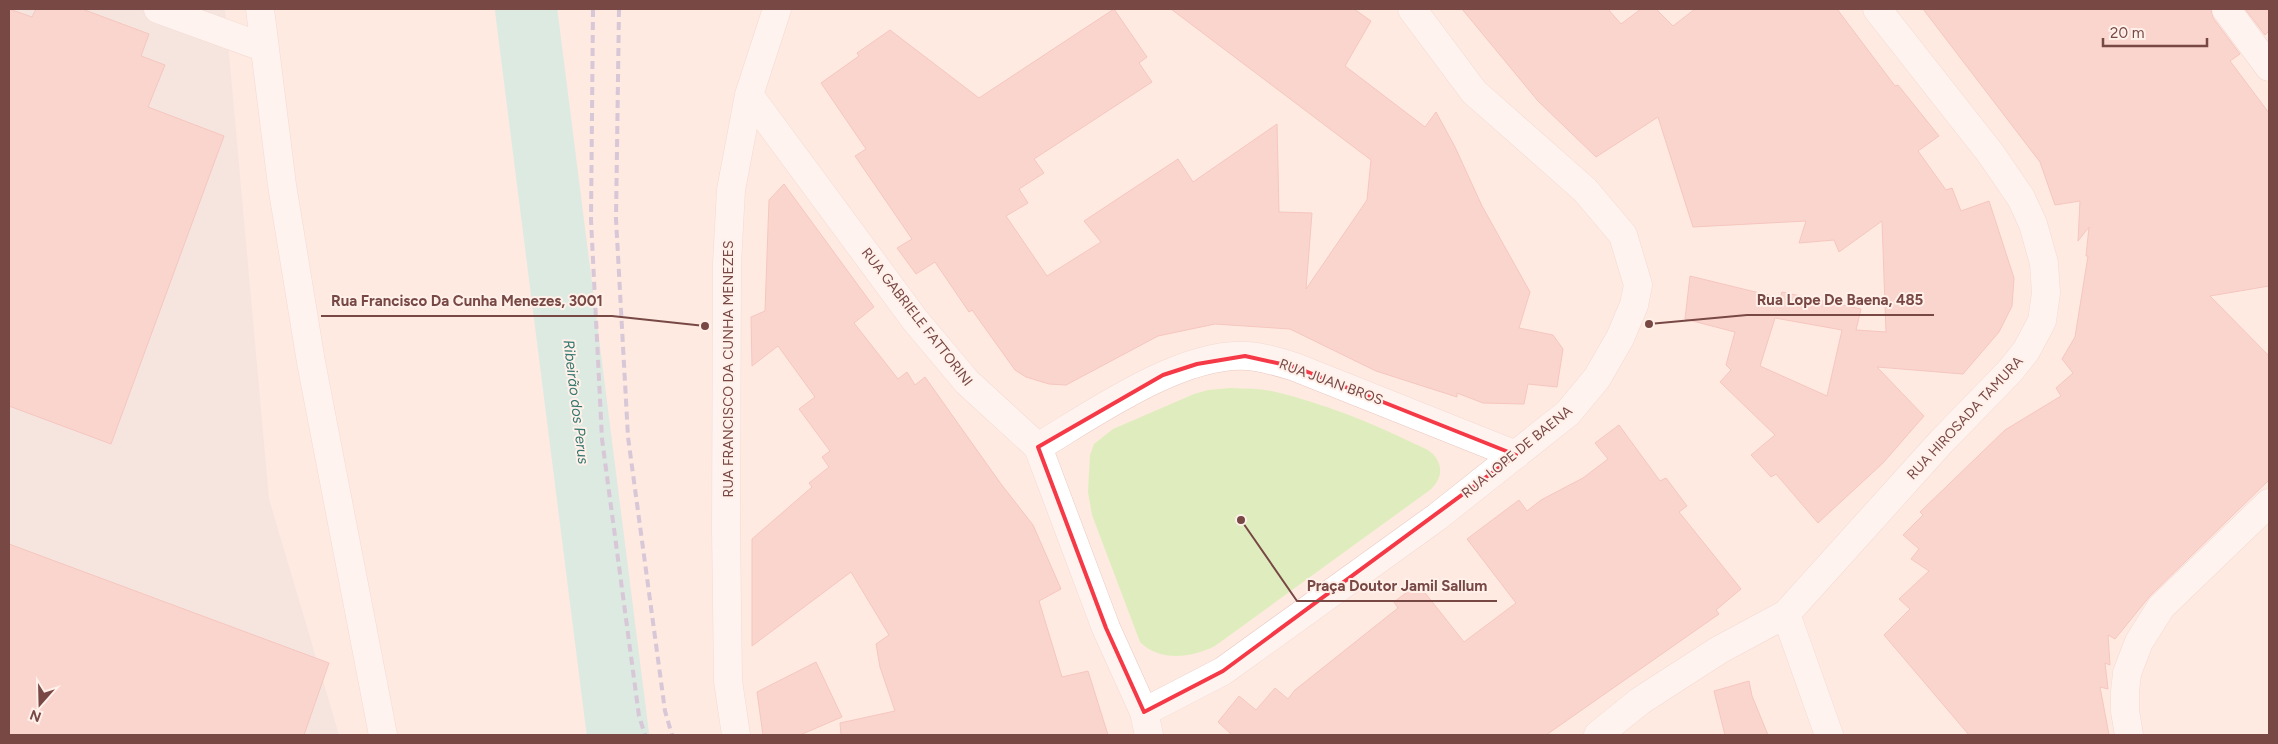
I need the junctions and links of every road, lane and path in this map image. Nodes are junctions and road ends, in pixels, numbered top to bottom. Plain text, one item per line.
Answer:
1 (158, 9) edge
2 (260, 9) edge
3 (777, 9) edge
4 (1412, 9) edge
5 (1877, 9) edge
6 (2226, 9) edge
7 (265, 48) junction
8 (2269, 67) edge
9 (749, 95) junction
10 (1038, 447) junction
11 (1516, 455) junction
12 (2269, 503) edge
13 (1786, 614) junction
14 (1146, 724) edge
15 (383, 735) edge
16 (736, 735) edge
17 (1598, 735) edge
18 (1829, 735) edge
19 (2129, 735) edge

1 - 7 street
2 - 7 street
3 - 9 street, RUA FRANCISCO DA CUNHA MENEZES
4 - 11 street, RUA LOPE DE BAENA
5 - 13 street, RUA HIROSADA TAMURA
6 - 8 street
7 - 15 street
9 - 10 street, RUA GABRIELE FATTORINI
9 - 16 street, RUA FRANCISCO DA CUNHA MENEZES
10 - 11 street, RUA JUAN BROS
10 - 14 street, RUA GABRIELE FATTORINI
11 - 14 street, RUA LOPE DE BAENA
12 - 19 street
13 - 17 street, RUA HIROSADA TAMURA
13 - 18 street

